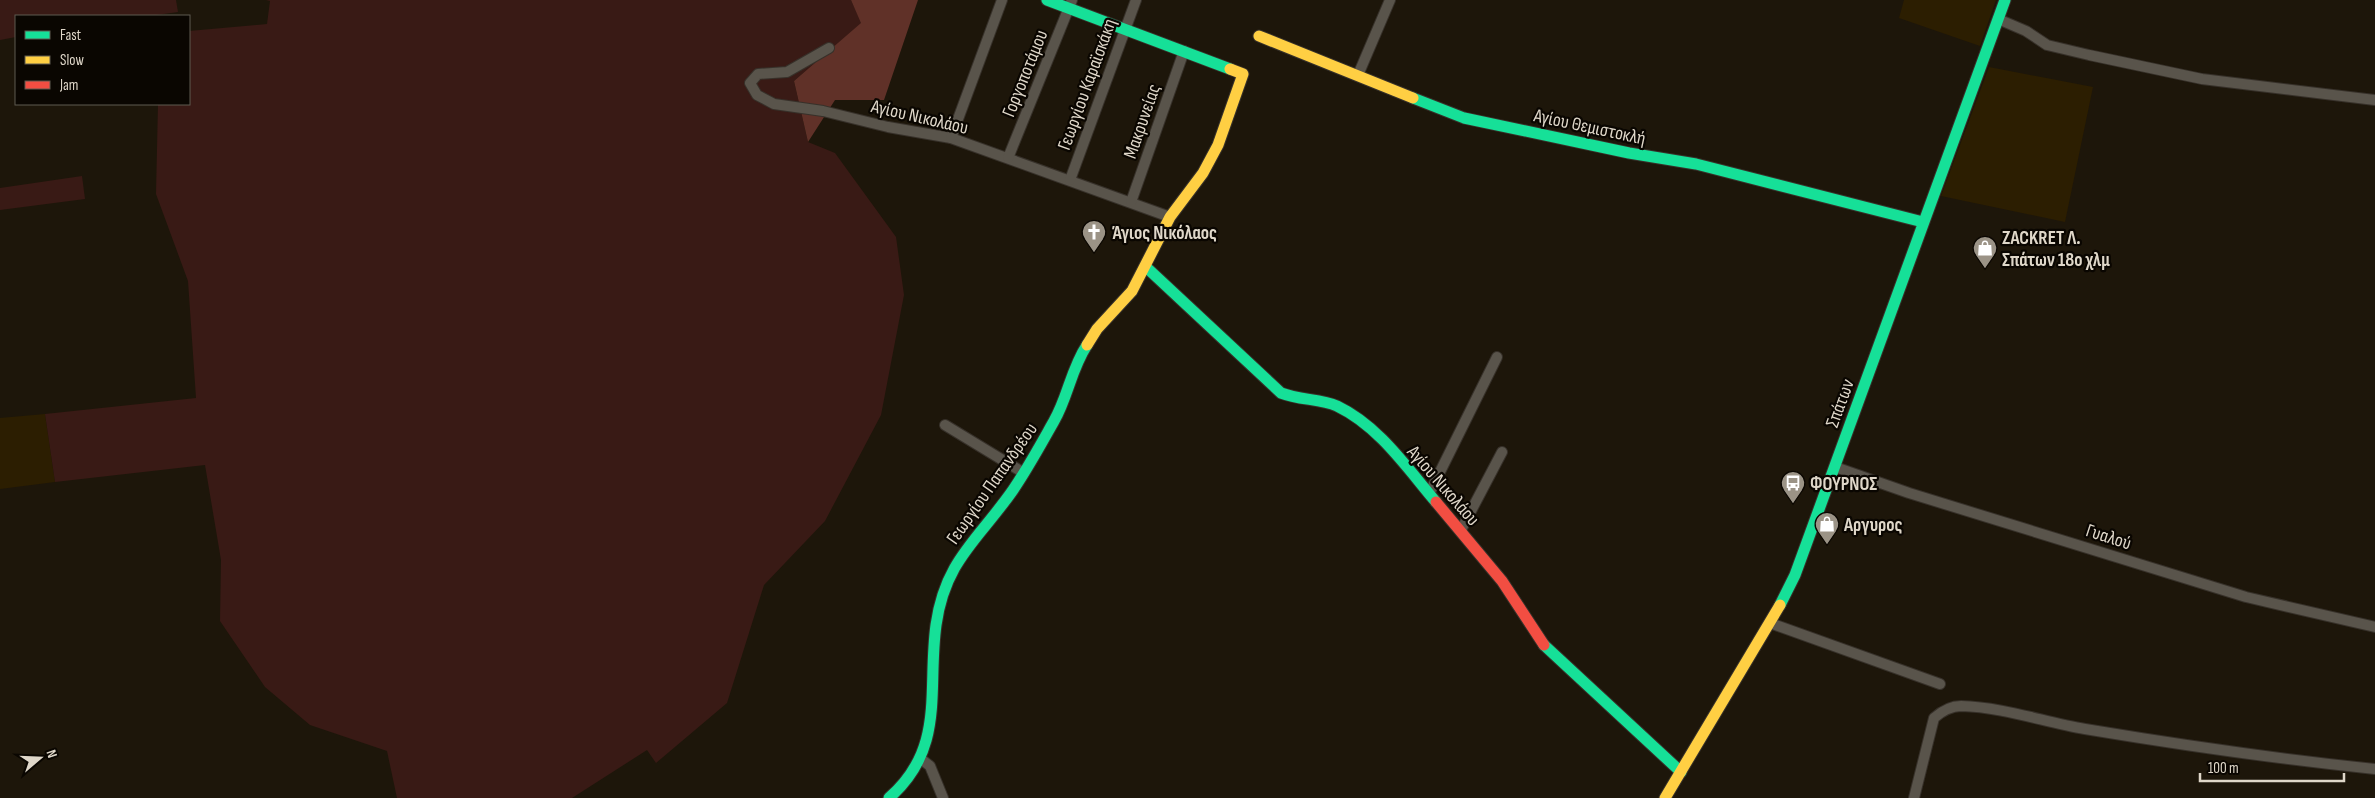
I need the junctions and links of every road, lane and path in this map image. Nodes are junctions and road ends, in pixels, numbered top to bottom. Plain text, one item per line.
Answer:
1 (1002, 0) edge
2 (1047, 0) edge
3 (1136, 0) edge
4 (1390, 0) edge
5 (2005, 0) edge
6 (1070, 4) edge
7 (1998, 19) junction
8 (1124, 29) junction
9 (1259, 36) dead end
10 (829, 48) dead end
11 (1184, 51) junction
12 (1358, 75) junction
13 (2375, 100) edge
14 (952, 138) junction
15 (1008, 158) junction
16 (1070, 180) junction
17 (1131, 202) junction
18 (1170, 217) junction
19 (1923, 222) junction
20 (1146, 267) junction
21 (1497, 357) dead end
22 (945, 425) dead end
23 (1502, 452) dead end
24 (1835, 467) junction
25 (1024, 473) junction
26 (1429, 494) junction
27 (1461, 530) junction
28 (1770, 623) junction
29 (2375, 627) edge
30 (1940, 684) dead end
31 (921, 759) junction
32 (2375, 769) edge
33 (1681, 772) junction
34 (889, 798) edge
35 (943, 798) edge
36 (1665, 798) edge
37 (1914, 798) edge

1 - 14 street
2 - 6 street
3 - 8 street, Γεωργίου Καραϊσκάκη
4 - 12 street
5 - 7 street, Σπάτων
6 - 8 street
6 - 15 street, Γοργοποτάμου
7 - 13 street
7 - 19 street, Σπάτων
8 - 11 street
8 - 16 street, Γεωργίου Καραϊσκάκη
9 - 12 street, Αγίου Θεμιστοκλή
10 - 14 street, Αγίου Νικολάου
11 - 17 street, Μακρυνείας
11 - 18 street, Γεωργίου Παπανδρέου
12 - 19 street, Αγίου Θεμιστοκλή
14 - 15 street, Αγίου Νικολάου
15 - 16 street, Αγίου Νικολάου
16 - 17 street, Αγίου Νικολάου
17 - 18 street, Αγίου Νικολάου
18 - 20 street, Γεωργίου Παπανδρέου
19 - 24 street, Σπάτων
20 - 25 street, Γεωργίου Παπανδρέου
20 - 26 street, Αγίου Νικολάου
21 - 26 street
22 - 25 street
23 - 27 street
24 - 28 street, Σπάτων
24 - 29 street, Γυαλού
25 - 31 street, Γεωργίου Παπανδρέου
26 - 27 street, Αγίου Νικολάου
27 - 33 street, Αγίου Νικολάου
28 - 30 street
28 - 33 street, Σπάτων
31 - 34 street, Γεωργίου Παπανδρέου
31 - 35 street
32 - 37 street
33 - 36 street, Σπάτων

